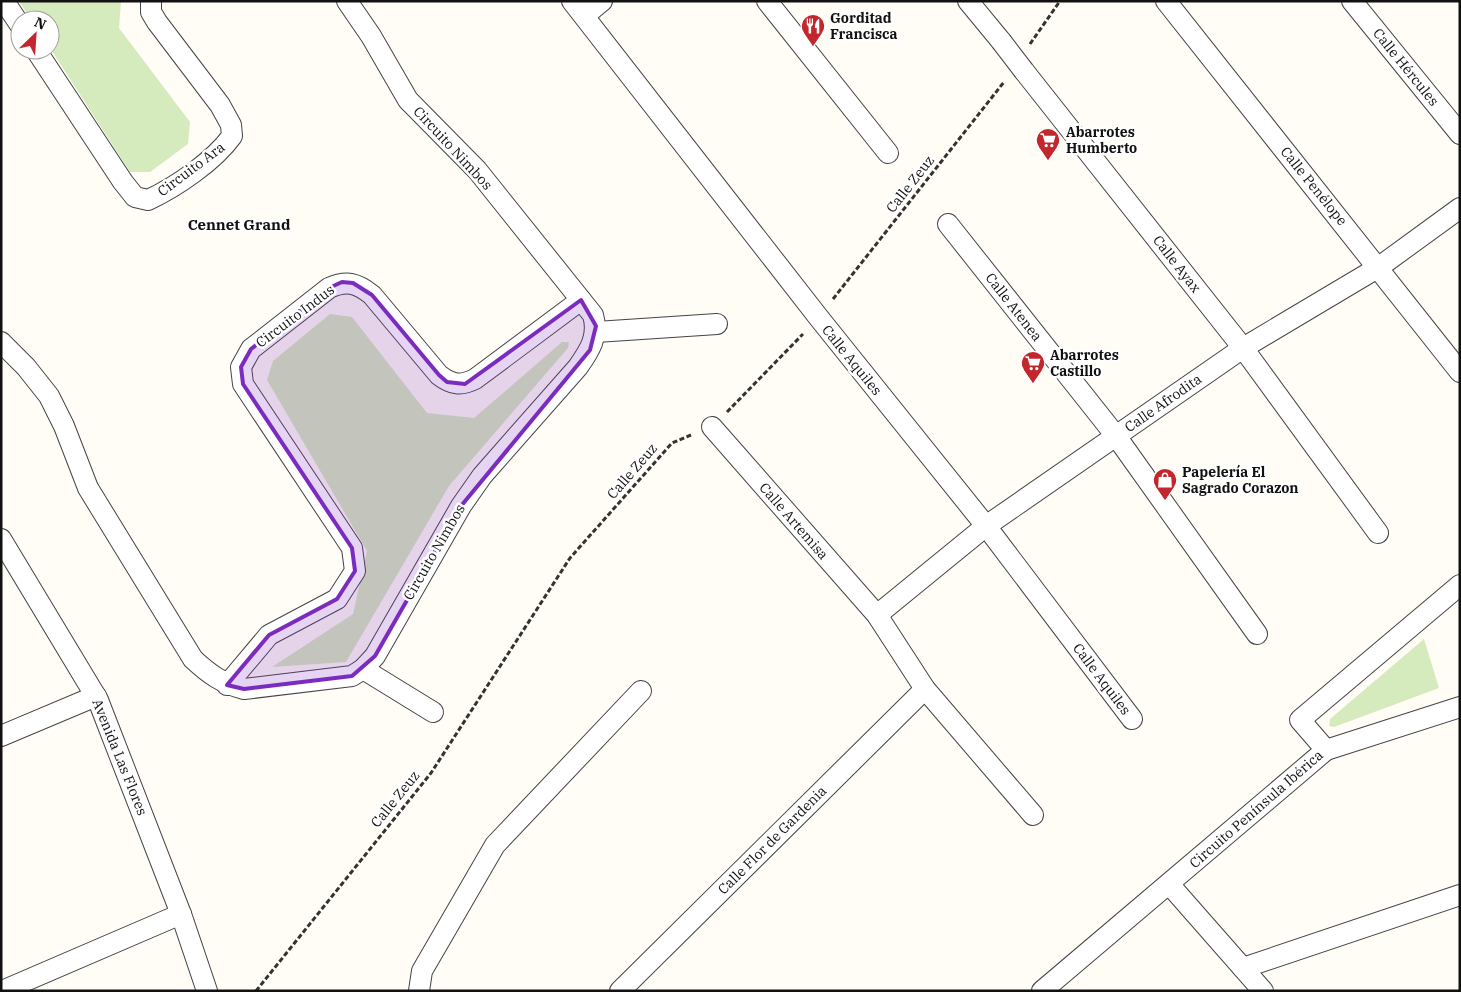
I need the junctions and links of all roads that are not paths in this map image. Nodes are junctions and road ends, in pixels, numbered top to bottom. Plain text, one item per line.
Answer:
1 (151, 1) edge
2 (347, 1) edge
3 (602, 1) edge
4 (767, 1) edge
5 (968, 1) edge
6 (1166, 1) edge
7 (1352, 1) edge
8 (578, 9) edge
9 (43, 60) edge
10 (1460, 134) edge
11 (888, 152) dead end
12 (1460, 208) edge
13 (948, 224) dead end
14 (1379, 268) junction
15 (581, 300) junction
16 (717, 324) dead end
17 (596, 332) junction
18 (1, 342) edge
19 (1242, 348) junction
20 (1460, 372) edge
21 (712, 427) road end
22 (1116, 436) junction
23 (986, 526) junction
24 (1378, 533) dead end
25 (1, 539) edge
26 (1460, 584) edge
27 (877, 615) junction
28 (1257, 634) dead end
29 (364, 669) junction
30 (227, 685) junction
31 (925, 689) junction
32 (641, 691) dead end
33 (96, 696) junction
34 (1460, 707) edge
35 (433, 712) dead end
36 (1132, 719) dead end
37 (1, 736) edge
38 (1326, 750) junction
39 (1033, 815) dead end
40 (1169, 884) junction
41 (1460, 895) edge
42 (182, 914) junction
43 (1243, 968) junction
44 (2, 991) edge
45 (207, 991) edge
46 (420, 991) edge
47 (620, 991) edge
48 (1042, 991) edge
49 (1263, 991) edge

1 - 9 street, Circuito Ara
2 - 15 street, Circuito Nimbos
3 - 8 street
4 - 11 street
5 - 19 street, Calle Ayax, bridge
6 - 14 street, Calle Penélope
7 - 10 street, Calle Hércules
8 - 23 street, Calle Aquiles
12 - 14 street, Calle Afrodita
13 - 22 street, Calle Atenea
14 - 19 street, Calle Afrodita
14 - 20 street, Calle Penélope
15 - 17 street, Circuito Nimbos
15 - 30 street, Circuito Indus
16 - 17 street
17 - 29 street, Circuito Nimbos
18 - 30 street
19 - 22 street, Calle Afrodita
19 - 24 street, Calle Ayax
21 - 27 street, Calle Artemisa
22 - 23 street, Calle Afrodita
22 - 28 street, Calle Atenea
23 - 27 street, Calle Afrodita
23 - 36 street, Calle Aquiles
25 - 33 street, Avenida Las Flores
26 - 38 street, Circuito Península Ibérica
27 - 31 street, Calle Artemisa
29 - 30 street
29 - 35 street
31 - 39 street, Calle Artemisa
31 - 47 street, Calle Flor de Gardenia
32 - 46 street
33 - 37 street
33 - 42 street, Avenida Las Flores
34 - 38 street
38 - 40 street, Circuito Península Ibérica
40 - 43 street
40 - 48 street, Circuito Península Ibérica
41 - 43 street
42 - 44 street
42 - 45 street, Avenida Las Flores
43 - 49 street

